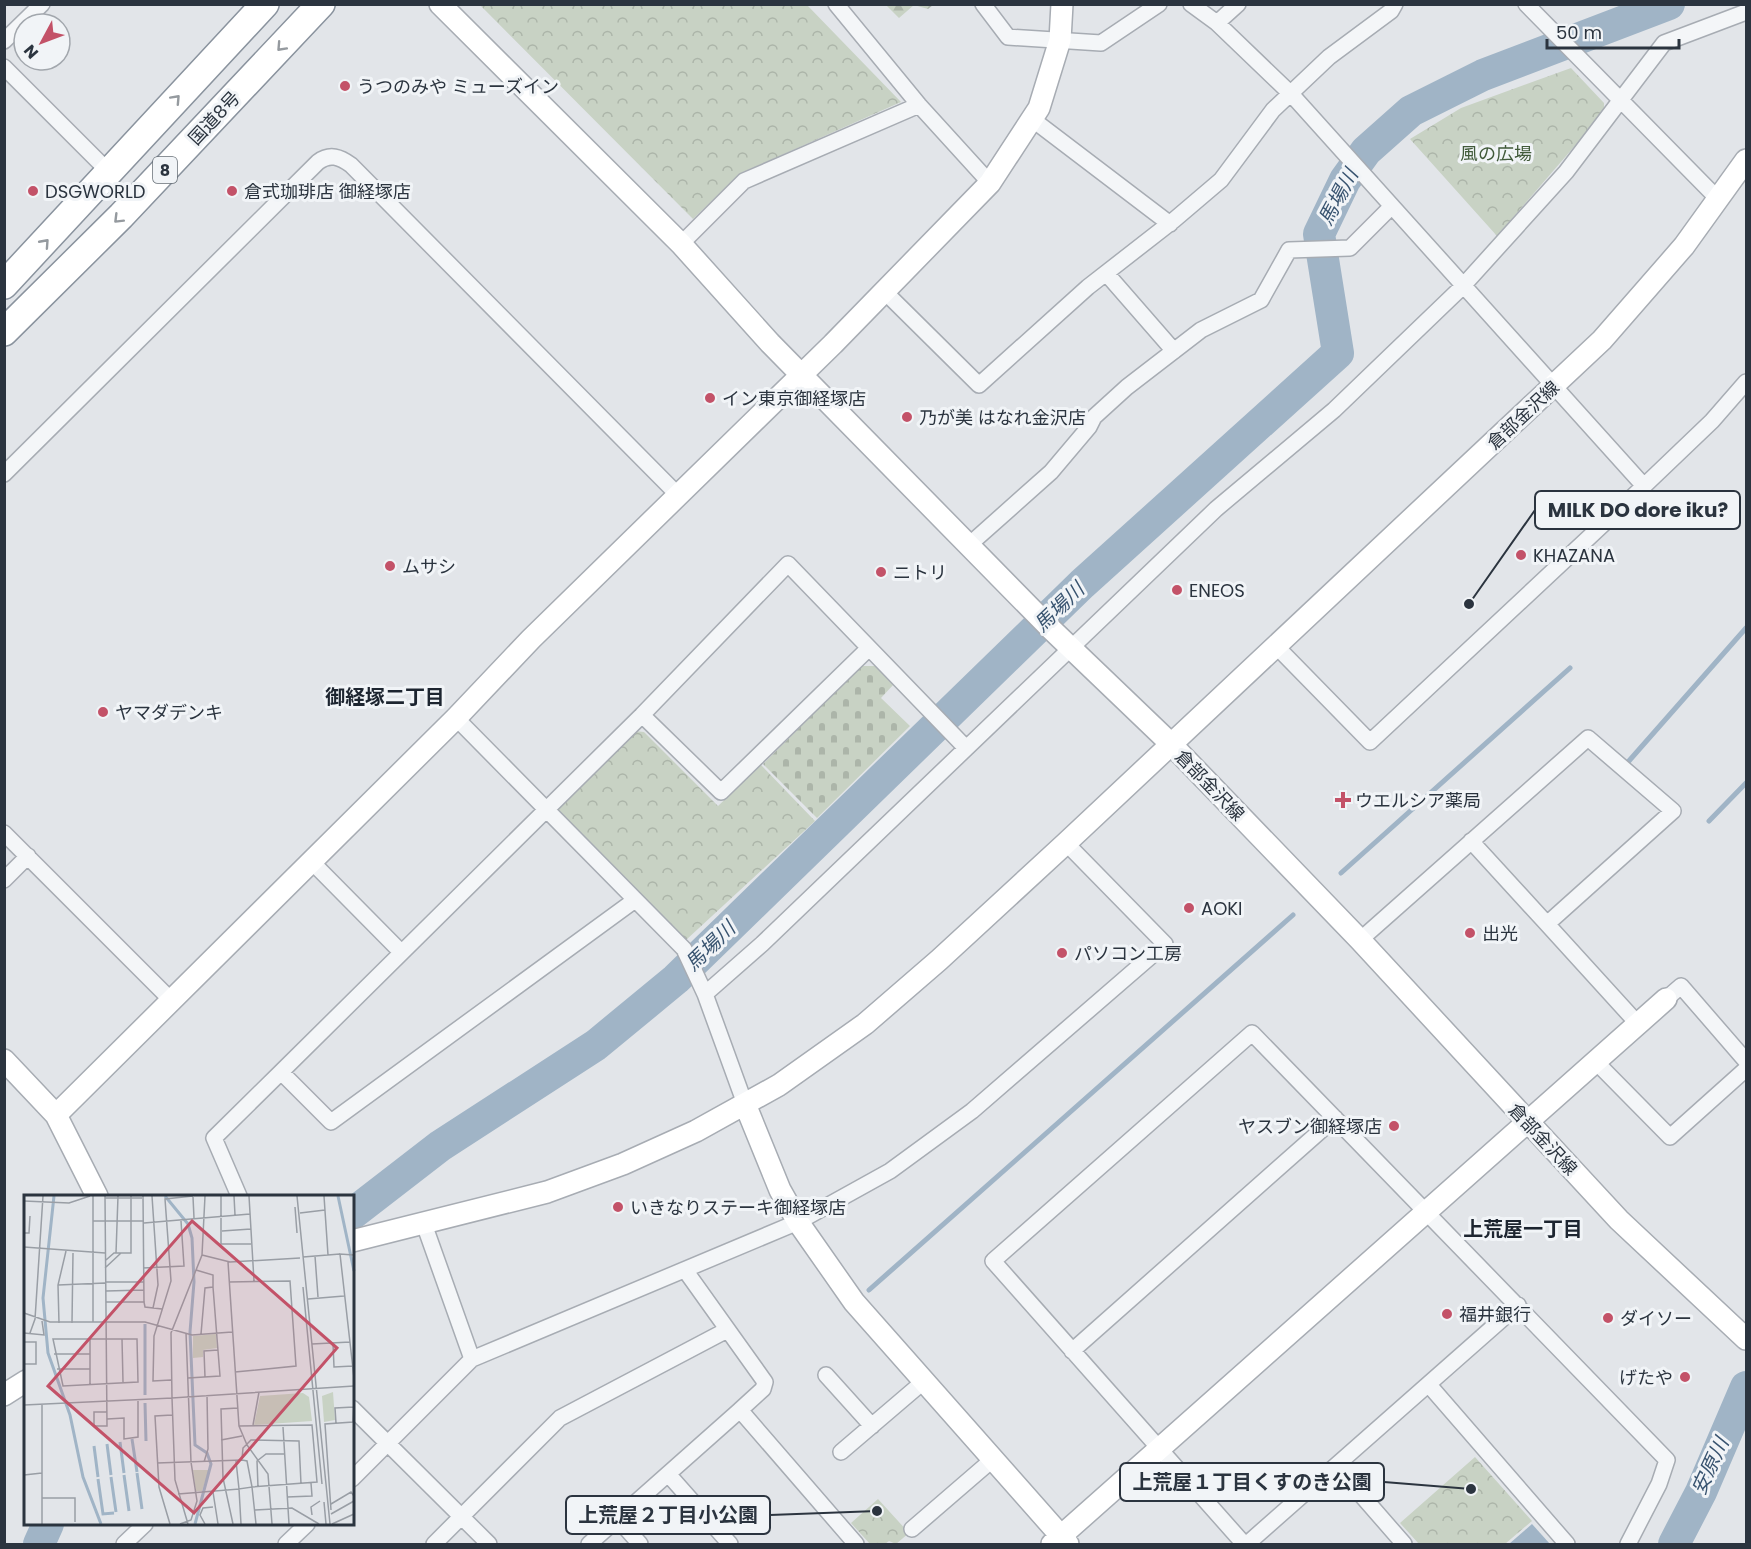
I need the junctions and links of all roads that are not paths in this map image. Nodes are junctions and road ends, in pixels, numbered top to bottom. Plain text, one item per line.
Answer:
1 (42, 4) edge
2 (265, 4) edge
3 (321, 4) edge
4 (440, 4) edge
5 (836, 4) edge
6 (983, 4) edge
7 (1062, 4) edge
8 (1159, 4) edge
9 (1191, 4) edge
10 (1238, 4) edge
11 (1395, 4) edge
12 (1526, 4) edge
13 (1746, 12) edge
14 (1217, 23) junction
15 (1060, 40) junction
16 (4, 41) edge
17 (4, 67) edge
18 (1292, 95) junction
19 (1622, 101) junction
20 (919, 105) junction
21 (1032, 118) junction
22 (1746, 160) edge
23 (108, 171) junction
24 (990, 183) junction
25 (1719, 200) junction
26 (1391, 207) junction
27 (1170, 224) junction
28 (681, 244) junction
29 (1106, 273) junction
30 (4, 285) edge
31 (1462, 286) junction
32 (884, 291) junction
33 (4, 332) edge
34 (1174, 351) junction
35 (801, 374) junction
36 (1746, 382) edge
37 (1554, 386) junction
38 (4, 474) edge
39 (1644, 486) junction
40 (678, 495) junction
41 (969, 545) junction
42 (1276, 646) junction
43 (1070, 647) junction
44 (869, 648) junction
45 (642, 715) junction
46 (456, 718) junction
47 (1170, 743) junction
48 (966, 748) junction
49 (546, 809) junction
50 (4, 833) edge
51 (1471, 842) junction
52 (1066, 843) junction
53 (28, 856) junction
54 (311, 861) junction
55 (4, 880) edge
56 (635, 900) junction
57 (1546, 924) junction
58 (1360, 940) junction
59 (401, 952) junction
60 (705, 994) junction
61 (1666, 999) joint
62 (171, 1000) junction
63 (1638, 1024) junction
64 (4, 1060) edge
65 (1746, 1061) edge
66 (1596, 1062) junction
67 (1746, 1069) edge
68 (281, 1072) junction
69 (746, 1104) junction
70 (56, 1115) junction
71 (1335, 1118) junction
72 (1527, 1123) junction
73 (97, 1195) edge
74 (238, 1195) edge
75 (1427, 1211) junction
76 (798, 1222) junction
77 (424, 1224) junction
78 (354, 1241) edge
79 (685, 1270) junction
80 (1518, 1305) junction
81 (727, 1330) junction
82 (1743, 1336) edge
83 (1071, 1351) junction
84 (472, 1359) junction
85 (826, 1375) dead end
86 (24, 1382) edge
87 (923, 1382) junction
88 (1429, 1385) junction
89 (4, 1395) edge
90 (354, 1410) edge
91 (740, 1410) junction
92 (872, 1426) junction
93 (388, 1444) junction
94 (1160, 1449) junction
95 (841, 1452) dead end
96 (992, 1460) junction
97 (1336, 1466) junction
98 (668, 1474) junction
99 (354, 1477) edge
100 (462, 1517) junction
101 (617, 1518) junction
102 (144, 1525) edge
103 (306, 1525) edge
104 (912, 1529) dead end
105 (1060, 1542) edge
106 (124, 1545) edge
107 (286, 1545) edge
108 (434, 1545) edge
109 (489, 1545) edge
110 (589, 1545) edge
111 (640, 1545) edge
112 (730, 1545) edge
113 (856, 1545) edge
114 (1246, 1545) edge
115 (1404, 1545) edge
116 (1567, 1545) edge
117 (1628, 1545) edge

1 - 16 street
23 -> 2 highway, 8
3 -> 33 highway, 国道8号 / 8
4 - 28 street
5 - 20 street
6 - 15 street
7 - 15 street
8 - 15 street
9 - 14 street
10 - 14 street
11 - 18 street
12 - 19 street
13 - 19 street
14 - 18 street
15 - 21 street
17 - 23 street
18 - 26 street
18 - 27 street
19 - 25 street
19 - 31 street
20 - 24 street
20 - 28 street
21 - 24 street
21 - 27 street
22 - 25 street, 倉部金沢線
30 -> 23 highway, 8
24 - 32 street
25 - 37 street, 倉部金沢線
26 - 31 street
26 - 34 street
27 - 29 street
28 - 35 street
29 - 32 street
29 - 34 street
31 - 37 street
31 - 43 street
32 - 35 street
34 - 41 street
35 - 40 street
35 - 41 street
36 - 39 street
37 - 39 street
37 - 42 street, 倉部金沢線
38 - 40 street
39 - 42 street
40 - 46 street
41 - 43 street
42 - 47 street, 倉部金沢線
43 - 47 street
43 - 48 street
44 - 45 street
44 - 45 street
44 - 48 street
45 - 49 street
46 - 49 street
46 - 54 street
47 - 52 street
47 - 58 street, 倉部金沢線
48 - 60 street
49 - 56 street
49 - 59 street
50 - 53 street
51 - 57 street
51 - 57 street
51 - 58 street
52 - 69 street
52 - 76 street
53 - 55 street
53 - 62 street
54 - 59 street
54 - 62 street
56 - 60 street
56 - 68 street
57 - 63 street
58 - 72 street, 倉部金沢線
59 - 68 street
60 - 69 street
61 - 63 street
61 - 65 street
62 - 70 street
63 - 66 street
64 - 70 street
66 - 67 street
66 - 72 street
68 - 74 street
69 - 76 street
69 - 77 street
70 - 73 street
71 - 75 street
71 - 83 street
71 - 83 street
72 - 75 street
72 - 82 street, 倉部金沢線
75 - 80 street
75 - 94 street
76 - 79 street
76 - 87 street
77 - 78 street
77 - 84 street
79 - 81 street
79 - 84 street
80 - 88 street
80 - 117 street
81 - 91 street
81 - 100 street
83 - 94 street
84 - 93 street
85 - 92 street
86 - 89 street
87 - 92 street
87 - 96 street
88 - 97 street
88 - 116 street
90 - 93 street
91 - 98 street
91 - 113 street
92 - 95 street
93 - 99 street
93 - 100 street
94 - 105 street
94 - 114 street
96 - 104 street
96 - 105 street
97 - 114 street
97 - 115 street
98 - 101 street
98 - 112 street
100 - 108 street
100 - 109 street
101 - 110 street
101 - 111 street
102 - 106 street
103 - 107 street

